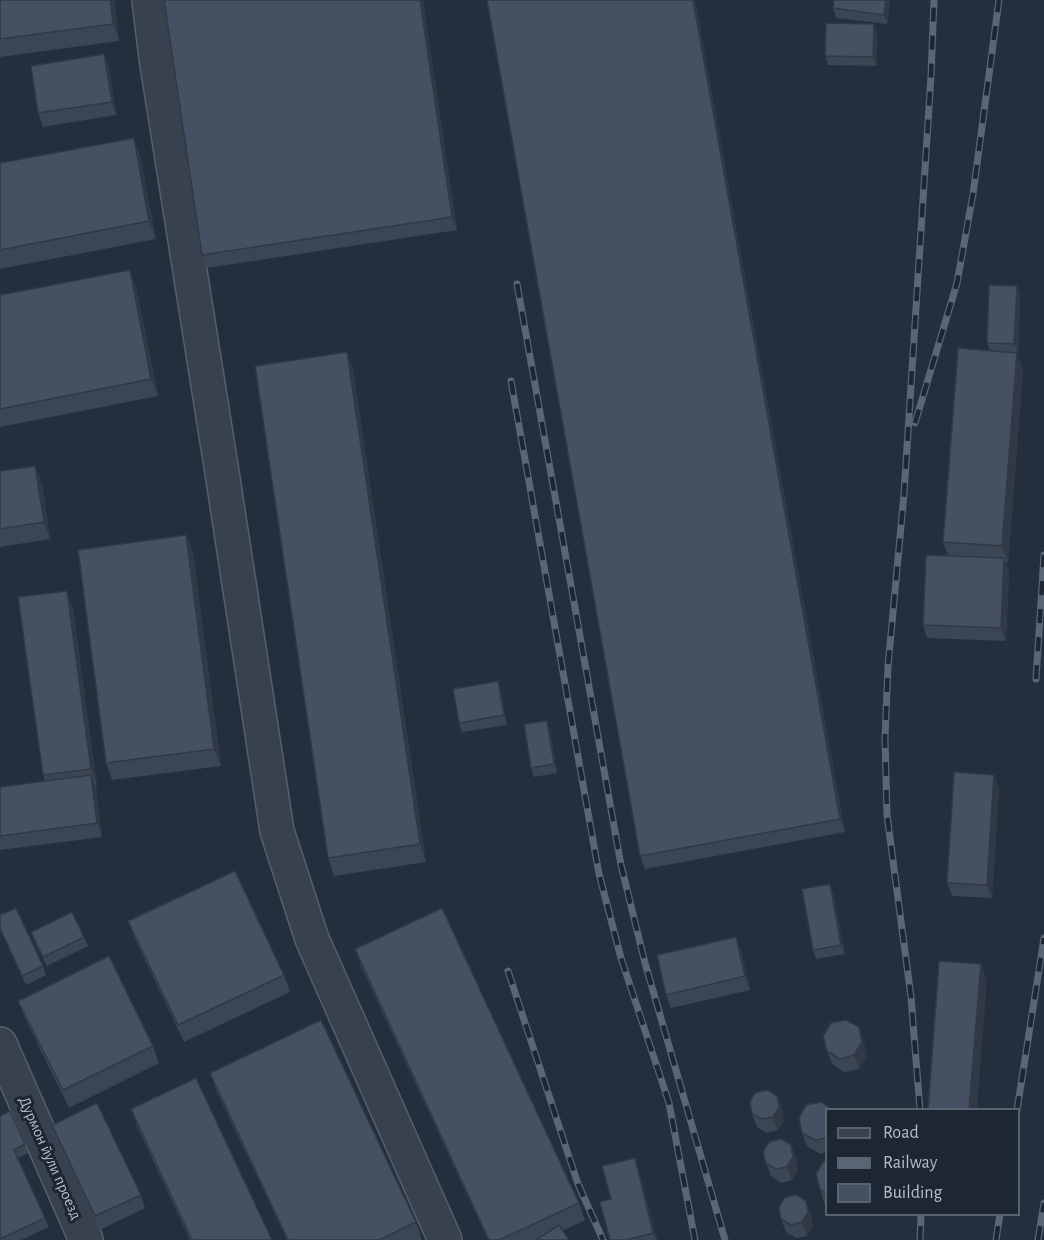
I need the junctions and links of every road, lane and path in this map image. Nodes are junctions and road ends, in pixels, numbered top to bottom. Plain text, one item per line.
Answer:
1 (149, 0) edge
2 (0, 1044) edge
3 (86, 1240) edge
4 (445, 1240) edge

1 - 4 street
2 - 3 street, Дурмон йули проезд

